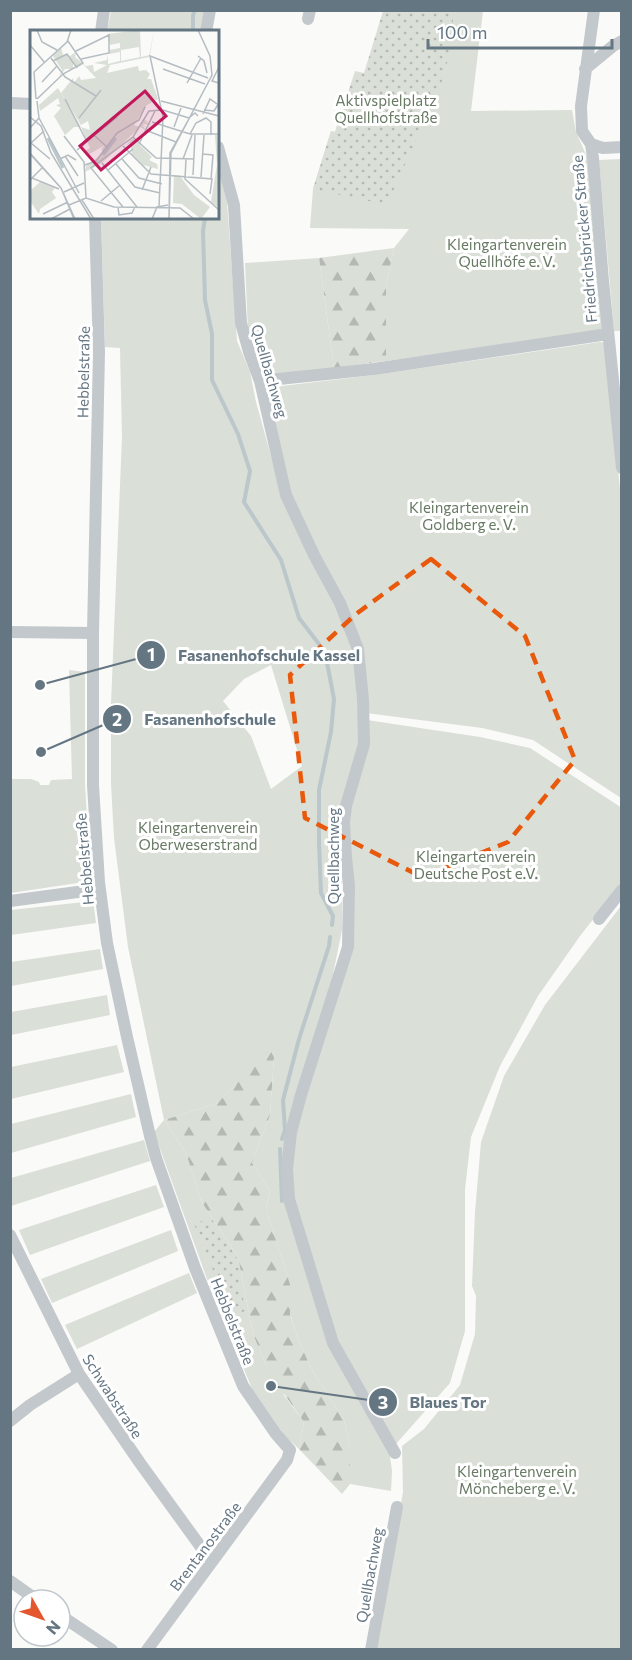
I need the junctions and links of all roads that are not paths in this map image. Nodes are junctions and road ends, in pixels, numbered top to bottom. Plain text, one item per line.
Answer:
1 (104, 10) edge
2 (210, 10) edge
3 (594, 10) edge
4 (101, 30) edge
5 (206, 30) edge
6 (621, 41) edge
7 (585, 69) junction
8 (10, 103) edge
9 (30, 104) edge
10 (591, 144) junction
11 (621, 147) edge
12 (219, 151) edge
13 (95, 219) edge
14 (608, 334) junction
15 (260, 381) junction
16 (621, 468) edge
17 (10, 632) edge
18 (93, 633) junction
19 (100, 889) junction
20 (621, 890) edge
21 (10, 901) edge
22 (599, 919) dead end
23 (10, 1235) edge
24 (79, 1374) junction
25 (10, 1421) edge
26 (395, 1453) dead end
27 (287, 1460) joint
28 (397, 1506) dead end
29 (211, 1561) junction
30 (72, 1623) edge
31 (112, 1650) edge
32 (147, 1650) edge
33 (371, 1650) edge

1 - 4 street
2 - 5 street
3 - 7 street, Friedrichsbrücker Straße
6 - 7 street
7 - 10 street, Friedrichsbrücker Straße
8 - 9 street
10 - 11 street
10 - 14 street, Friedrichsbrücker Straße
12 - 15 street, Quellbachweg
13 - 18 street, Hebbelstraße
14 - 15 street
14 - 16 street, Friedrichsbrücker Straße
15 - 26 street, Quellbachweg
17 - 18 street
18 - 19 street, Hebbelstraße
19 - 21 street
19 - 27 street, Hebbelstraße
20 - 22 street
23 - 24 street, Schwabstraße
24 - 25 street
24 - 29 street, Schwabstraße
27 - 29 street, Brentanostraße
28 - 33 street, Quellbachweg
29 - 32 street, Brentanostraße
30 - 31 street

